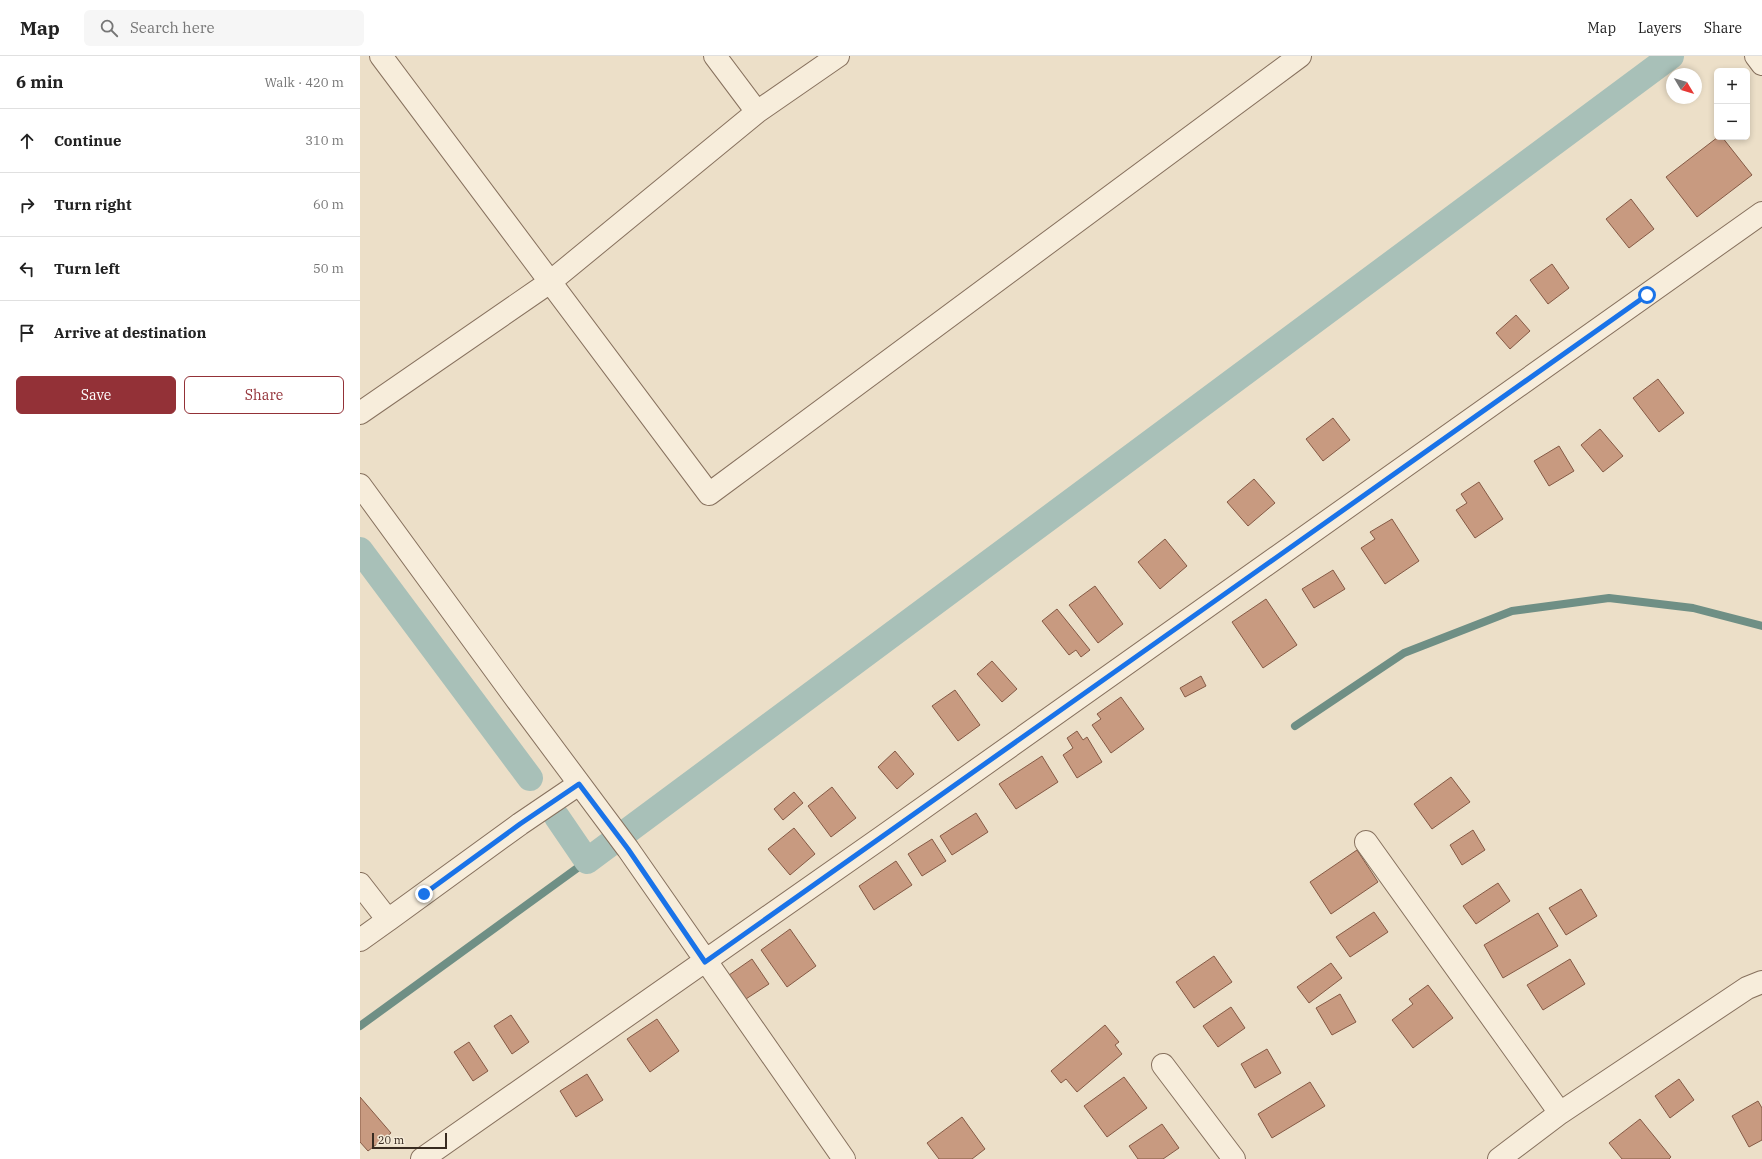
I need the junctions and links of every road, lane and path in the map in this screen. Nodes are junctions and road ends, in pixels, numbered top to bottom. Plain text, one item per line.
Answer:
1 (381, 56) edge
2 (715, 56) edge
3 (838, 56) edge
4 (1300, 56) edge
5 (1756, 56) edge
6 (1762, 64) edge
7 (757, 112) junction
8 (1762, 213) edge
9 (550, 282) junction
10 (360, 413) edge
11 (360, 485) edge
12 (579, 784) junction
13 (1366, 842) dead end
14 (360, 884) edge
15 (388, 920) junction
16 (360, 940) edge
17 (705, 962) junction
18 (1762, 982) edge
19 (1163, 1065) dead end
20 (1560, 1113) junction
21 (422, 1159) edge
22 (844, 1159) edge
23 (1234, 1159) edge
24 (1499, 1159) edge

1 - 9 street
2 - 7 street
3 - 7 street
4 - 9 street
5 - 6 street
7 - 9 street
8 - 17 street
9 - 10 street
11 - 12 street
12 - 15 street
12 - 17 street
13 - 20 street
14 - 15 street
15 - 16 street
17 - 21 street
17 - 22 street
18 - 20 street
19 - 23 street
20 - 24 street

